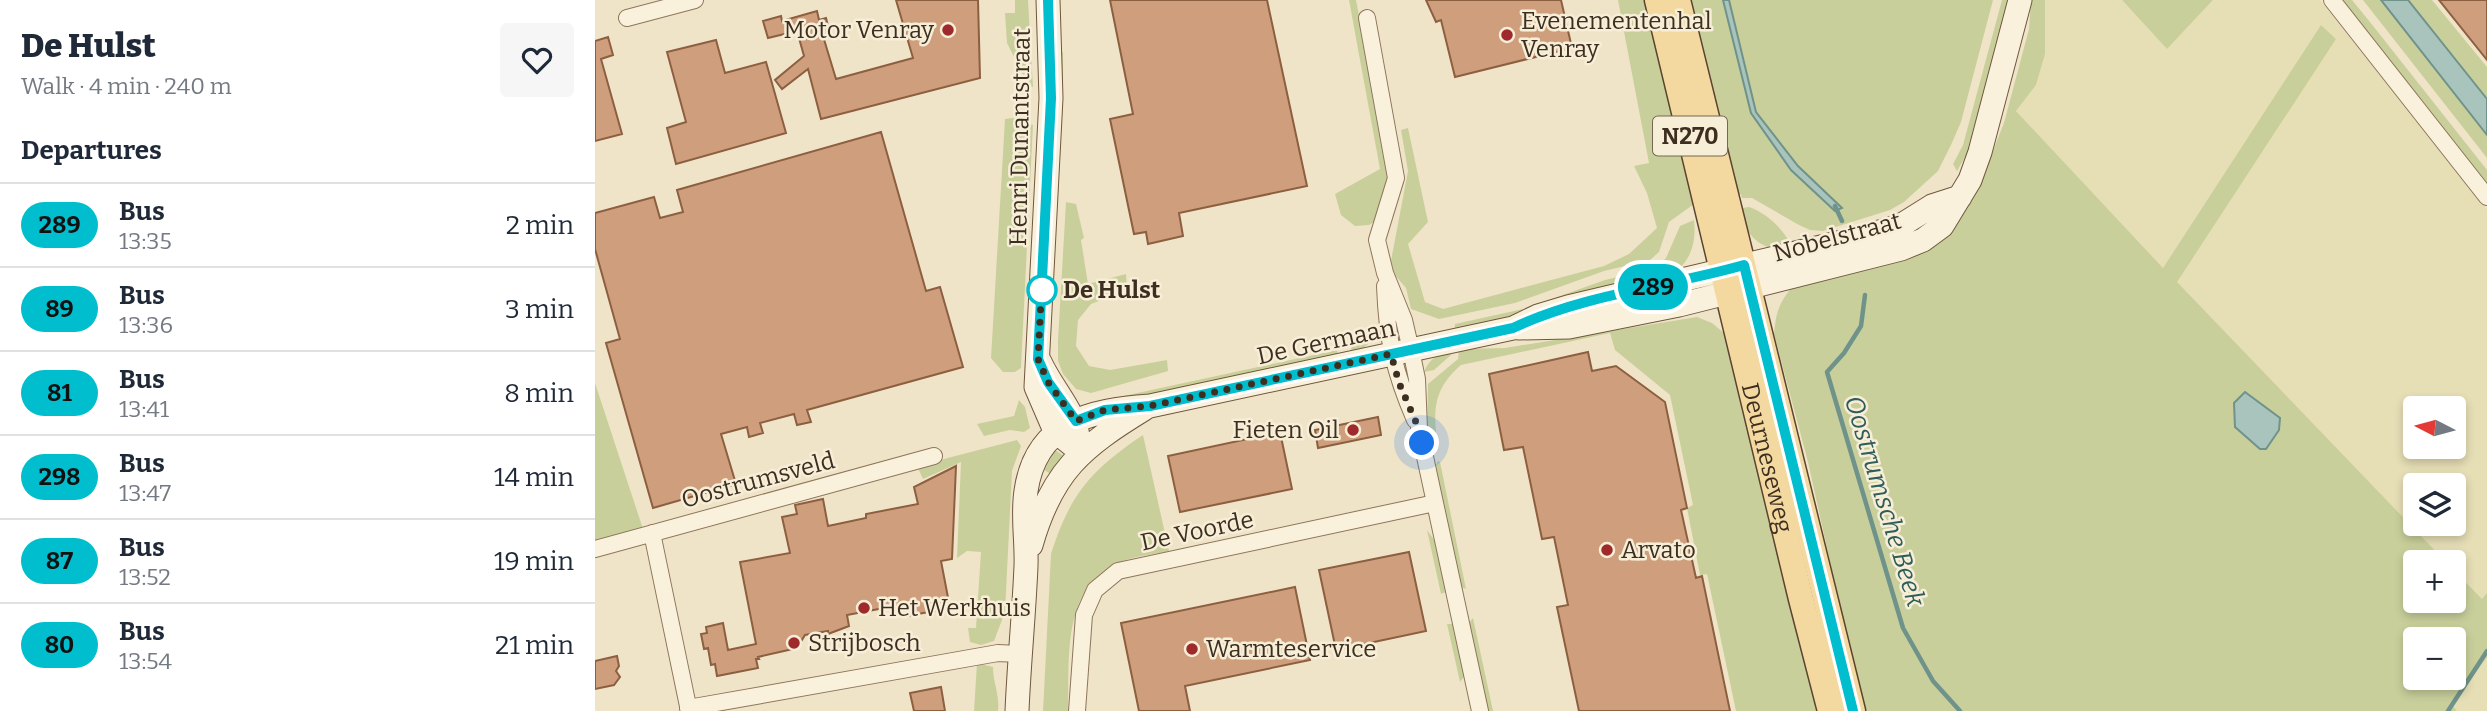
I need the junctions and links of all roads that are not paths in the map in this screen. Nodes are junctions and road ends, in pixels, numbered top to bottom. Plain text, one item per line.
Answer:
1 (695, 0) edge
2 (1048, 0) edge
3 (1657, 0) edge
4 (1678, 0) edge
5 (2019, 0) edge
6 (2332, 0) edge
7 (627, 18) dead end
8 (1367, 18) dead end
9 (2487, 197) edge
10 (1736, 279) junction
11 (1401, 352) junction
12 (1150, 406) junction
13 (1066, 426) junction
14 (1081, 452) junction
15 (934, 456) dead end
16 (1435, 503) junction
17 (652, 533) junction
18 (595, 549) edge
19 (1026, 564) junction
20 (1020, 654) junction
21 (688, 710) edge
22 (1017, 711) edge
23 (1077, 711) edge
24 (1480, 711) edge
25 (1830, 711) edge
26 (1853, 711) edge

1 - 7 street
2 - 13 main road, Henri Dunantstraat
3 - 10 main road, Deurneseweg / N270
4 - 10 main road, Deurneseweg / N270
5 - 10 main road, Nobelstraat
6 - 9 street
8 - 11 street
10 - 11 main road, De Germaan
10 - 25 main road, Deurneseweg / N270
10 - 26 main road, Deurneseweg / N270
11 - 12 main road, De Germaan
11 - 16 street
12 - 13 main road, De Germaan
12 - 14 main road, De Germaan
13 - 14 main road, Henri Dunantstraat
13 - 19 main road
14 - 19 main road
15 - 17 street, Oostrumsveld
16 - 23 street, De Voorde
16 - 24 street
17 - 18 street, Oostrumsveld
17 - 21 street
19 - 20 main road
20 - 21 street
20 - 22 main road

